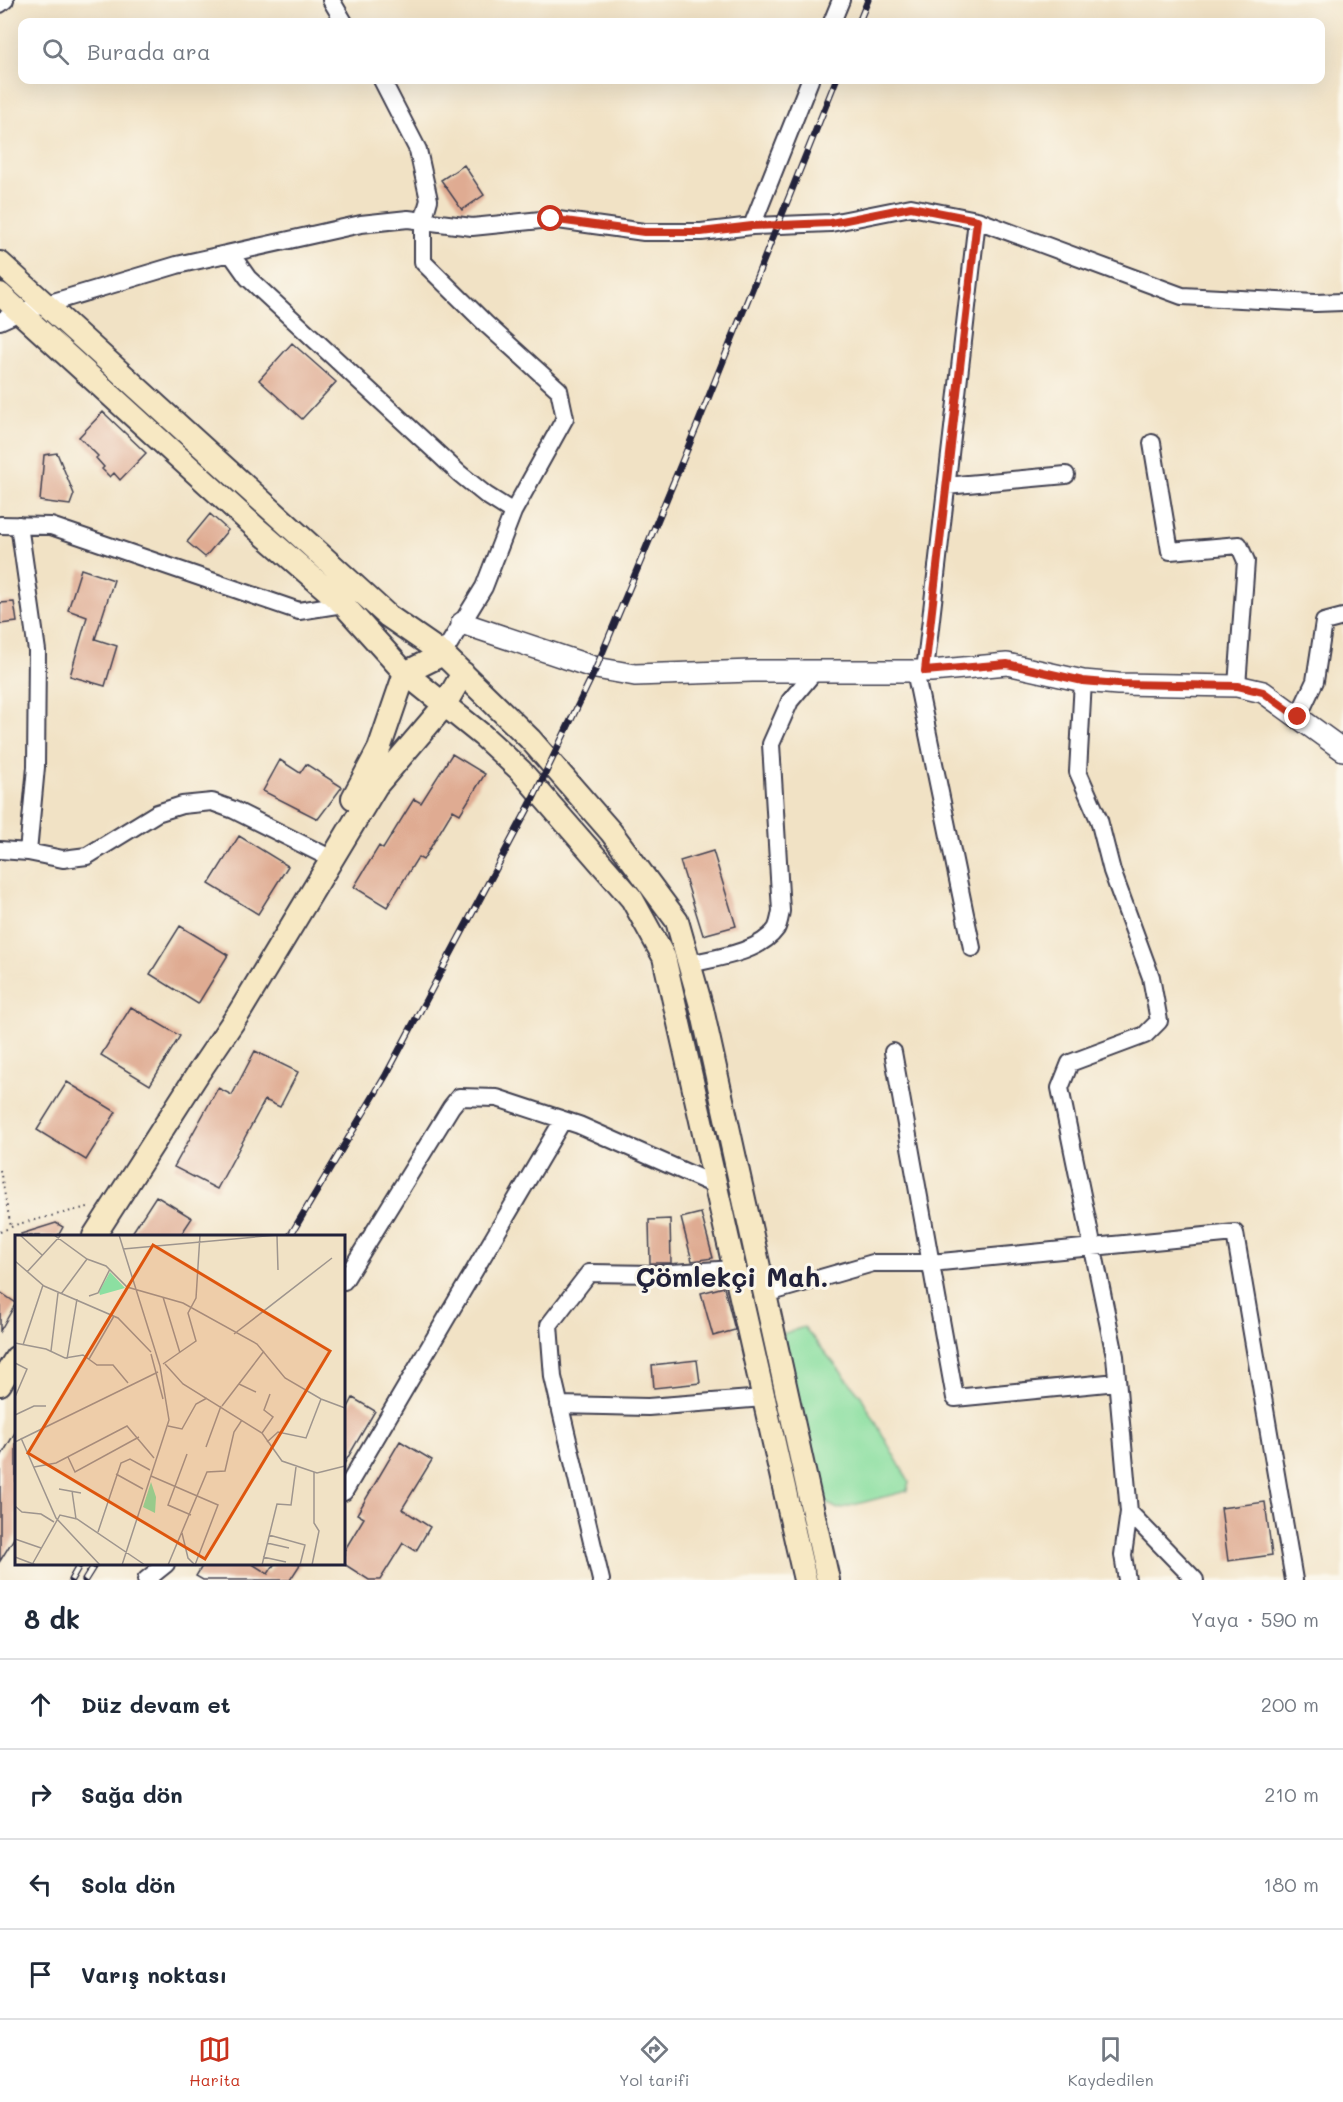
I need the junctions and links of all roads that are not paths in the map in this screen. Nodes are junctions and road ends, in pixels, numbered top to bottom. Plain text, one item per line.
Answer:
1 (5, 0) edge
2 (331, 0) edge
3 (841, 0) edge
4 (0, 4) edge
5 (342, 18) edge
6 (834, 18) edge
7 (384, 84) edge
8 (808, 84) edge
9 (977, 220) junction
10 (423, 221) junction
11 (752, 226) junction
12 (231, 254) junction
13 (0, 263) edge
14 (0, 294) edge
15 (1343, 302) edge
16 (46, 305) junction
17 (10, 317) edge
18 (1152, 443) dead end
19 (1066, 475) dead end
20 (946, 486) junction
21 (513, 512) junction
22 (0, 525) edge
23 (20, 525) junction
24 (344, 604) junction
25 (1343, 617) edge
26 (462, 623) junction
27 (443, 654) junction
28 (920, 671) junction
29 (814, 672) junction
30 (405, 673) junction
31 (463, 673) junction
32 (1083, 681) junction
33 (1238, 686) junction
34 (444, 706) junction
35 (1298, 717) junction
36 (1343, 750) edge
37 (0, 850) edge
38 (28, 852) junction
39 (322, 854) junction
40 (972, 948) dead end
41 (689, 963) junction
42 (893, 1052) dead end
43 (199, 1072) junction
44 (563, 1120) junction
45 (717, 1186) junction
46 (95, 1235) edge
47 (1092, 1246) junction
48 (931, 1263) junction
49 (735, 1269) junction
50 (345, 1279) edge
51 (765, 1294) junction
52 (15, 1360) edge
53 (1117, 1382) junction
54 (0, 1384) edge
55 (764, 1398) junction
56 (559, 1405) junction
57 (345, 1490) edge
58 (1129, 1512) junction
59 (164, 1565) edge
60 (146, 1580) edge
61 (602, 1580) edge
62 (805, 1580) edge
63 (828, 1580) edge
64 (1127, 1580) edge
65 (1195, 1580) edge
66 (1294, 1580) edge

1 - 4 street
2 - 5 street
3 - 6 street
7 - 10 street
8 - 11 street
9 - 11 street
9 - 15 street
9 - 20 street
10 - 11 street
10 - 12 street
10 - 21 street
12 - 16 street
12 - 21 street
13 - 16 main road
14 - 17 main road
16 - 17 street
16 - 27 main road
17 - 24 main road
18 - 33 street
19 - 20 street
20 - 28 street
21 - 26 street
22 - 23 street
23 - 24 street
23 - 38 street
24 - 30 main road
25 - 35 street
26 - 27 street
26 - 29 street
27 - 30 main road
27 - 31 main road
28 - 29 street
28 - 32 street
28 - 40 street
29 - 41 street
30 - 34 main road
30 - 39 main road
31 - 34 main road
31 - 41 main road
32 - 33 street
32 - 47 street
33 - 35 street
34 - 43 main road
34 - 45 main road
35 - 36 street
37 - 38 street
38 - 39 street
39 - 43 main road
41 - 51 main road
42 - 48 street
43 - 46 main road
44 - 45 street
44 - 50 street
44 - 57 street
45 - 49 main road
47 - 48 street
47 - 53 street
47 - 66 street
48 - 51 street
48 - 53 street
49 - 55 main road
49 - 56 street
51 - 63 main road
52 - 54 main road
53 - 58 street
55 - 56 street
55 - 62 main road
56 - 61 street
58 - 64 street
58 - 65 street
59 - 60 street

